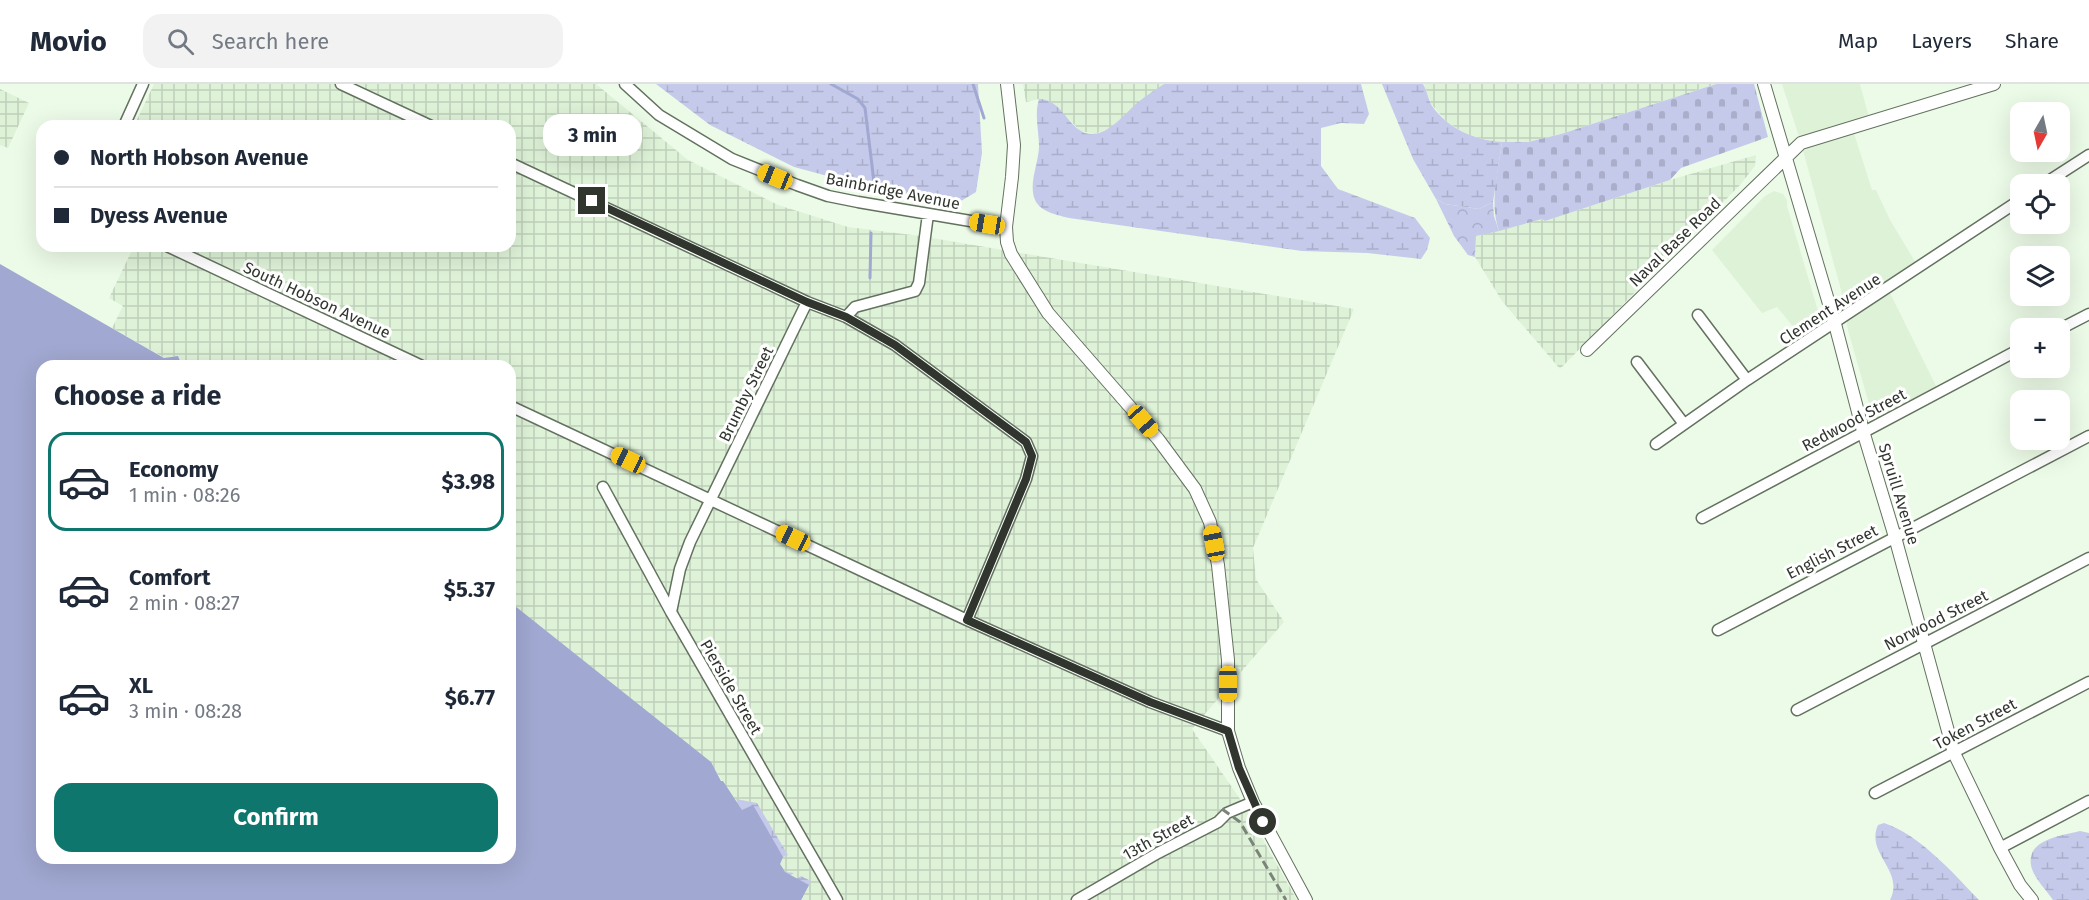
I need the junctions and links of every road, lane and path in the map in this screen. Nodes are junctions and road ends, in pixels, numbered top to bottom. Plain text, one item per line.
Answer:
1 (143, 84) edge
2 (341, 84) edge
3 (625, 84) edge
4 (1007, 84) edge
5 (1764, 84) edge
6 (1994, 84) edge
7 (127, 120) edge
8 (418, 120) edge
9 (2089, 155) edge
10 (1786, 156) junction
11 (516, 166) edge
12 (2060, 174) edge
13 (2010, 207) edge
14 (928, 214) junction
15 (1006, 227) junction
16 (180, 252) edge
17 (807, 302) junction
18 (2089, 314) edge
19 (1698, 315) dead end
20 (846, 317) junction
21 (1835, 324) junction
22 (2070, 324) edge
23 (1587, 350) dead end
24 (2010, 354) edge
25 (410, 360) edge
26 (1637, 362) dead end
27 (1747, 380) junction
28 (516, 409) edge
29 (1684, 424) junction
30 (1863, 431) junction
31 (2089, 436) edge
32 (1656, 444) dead end
33 (603, 487) dead end
34 (712, 500) junction
35 (1702, 518) dead end
36 (1895, 537) junction
37 (2089, 558) edge
38 (671, 612) junction
39 (967, 620) junction
40 (1718, 630) dead end
41 (1924, 643) junction
42 (2089, 682) edge
43 (1797, 710) dead end
44 (1228, 731) junction
45 (1954, 753) junction
46 (1875, 793) dead end
47 (2089, 801) edge
48 (1253, 802) junction
49 (2000, 848) junction
50 (2020, 885) junction
51 (837, 900) edge
52 (1077, 900) edge
53 (1306, 900) edge
54 (2020, 900) edge
55 (2032, 900) edge

1 - 7 street
2 - 8 street
3 - 14 street, Bainbridge Avenue
4 - 15 street
5 - 10 street, Spruill Avenue
6 - 10 street, Naval Base Road
9 - 12 street
10 - 21 street, Spruill Avenue
10 - 23 street, Naval Base Road
11 - 17 street
13 - 21 street, Clement Avenue
14 - 15 street, Bainbridge Avenue
14 - 20 street
15 - 44 street
16 - 25 street, South Hobson Avenue
17 - 20 street
17 - 34 street, Brumby Street
18 - 22 street
19 - 27 street
20 - 39 street
21 - 27 street, Clement Avenue
21 - 30 street, Spruill Avenue
24 - 30 street, Redwood Street
26 - 29 street
27 - 29 street, Clement Avenue
28 - 34 street
29 - 32 street, Clement Avenue
30 - 35 street, Redwood Street
30 - 36 street, Spruill Avenue
31 - 36 street, English Street
33 - 38 street, Pierside Street
34 - 38 street, Brumby Street
34 - 39 street
36 - 40 street, English Street
36 - 41 street, Spruill Avenue
37 - 41 street, Norwood Street
38 - 51 street, Pierside Street
39 - 44 street
41 - 43 street, Norwood Street
41 - 45 street, Spruill Avenue
42 - 45 street, Token Street
44 - 48 street
45 - 46 street, Token Street
45 - 49 street, Spruill Avenue
47 - 49 street
48 - 52 street, 13th Street
48 - 53 street
49 - 50 street, Spruill Avenue
50 - 54 street
50 - 55 street, Spruill Avenue

